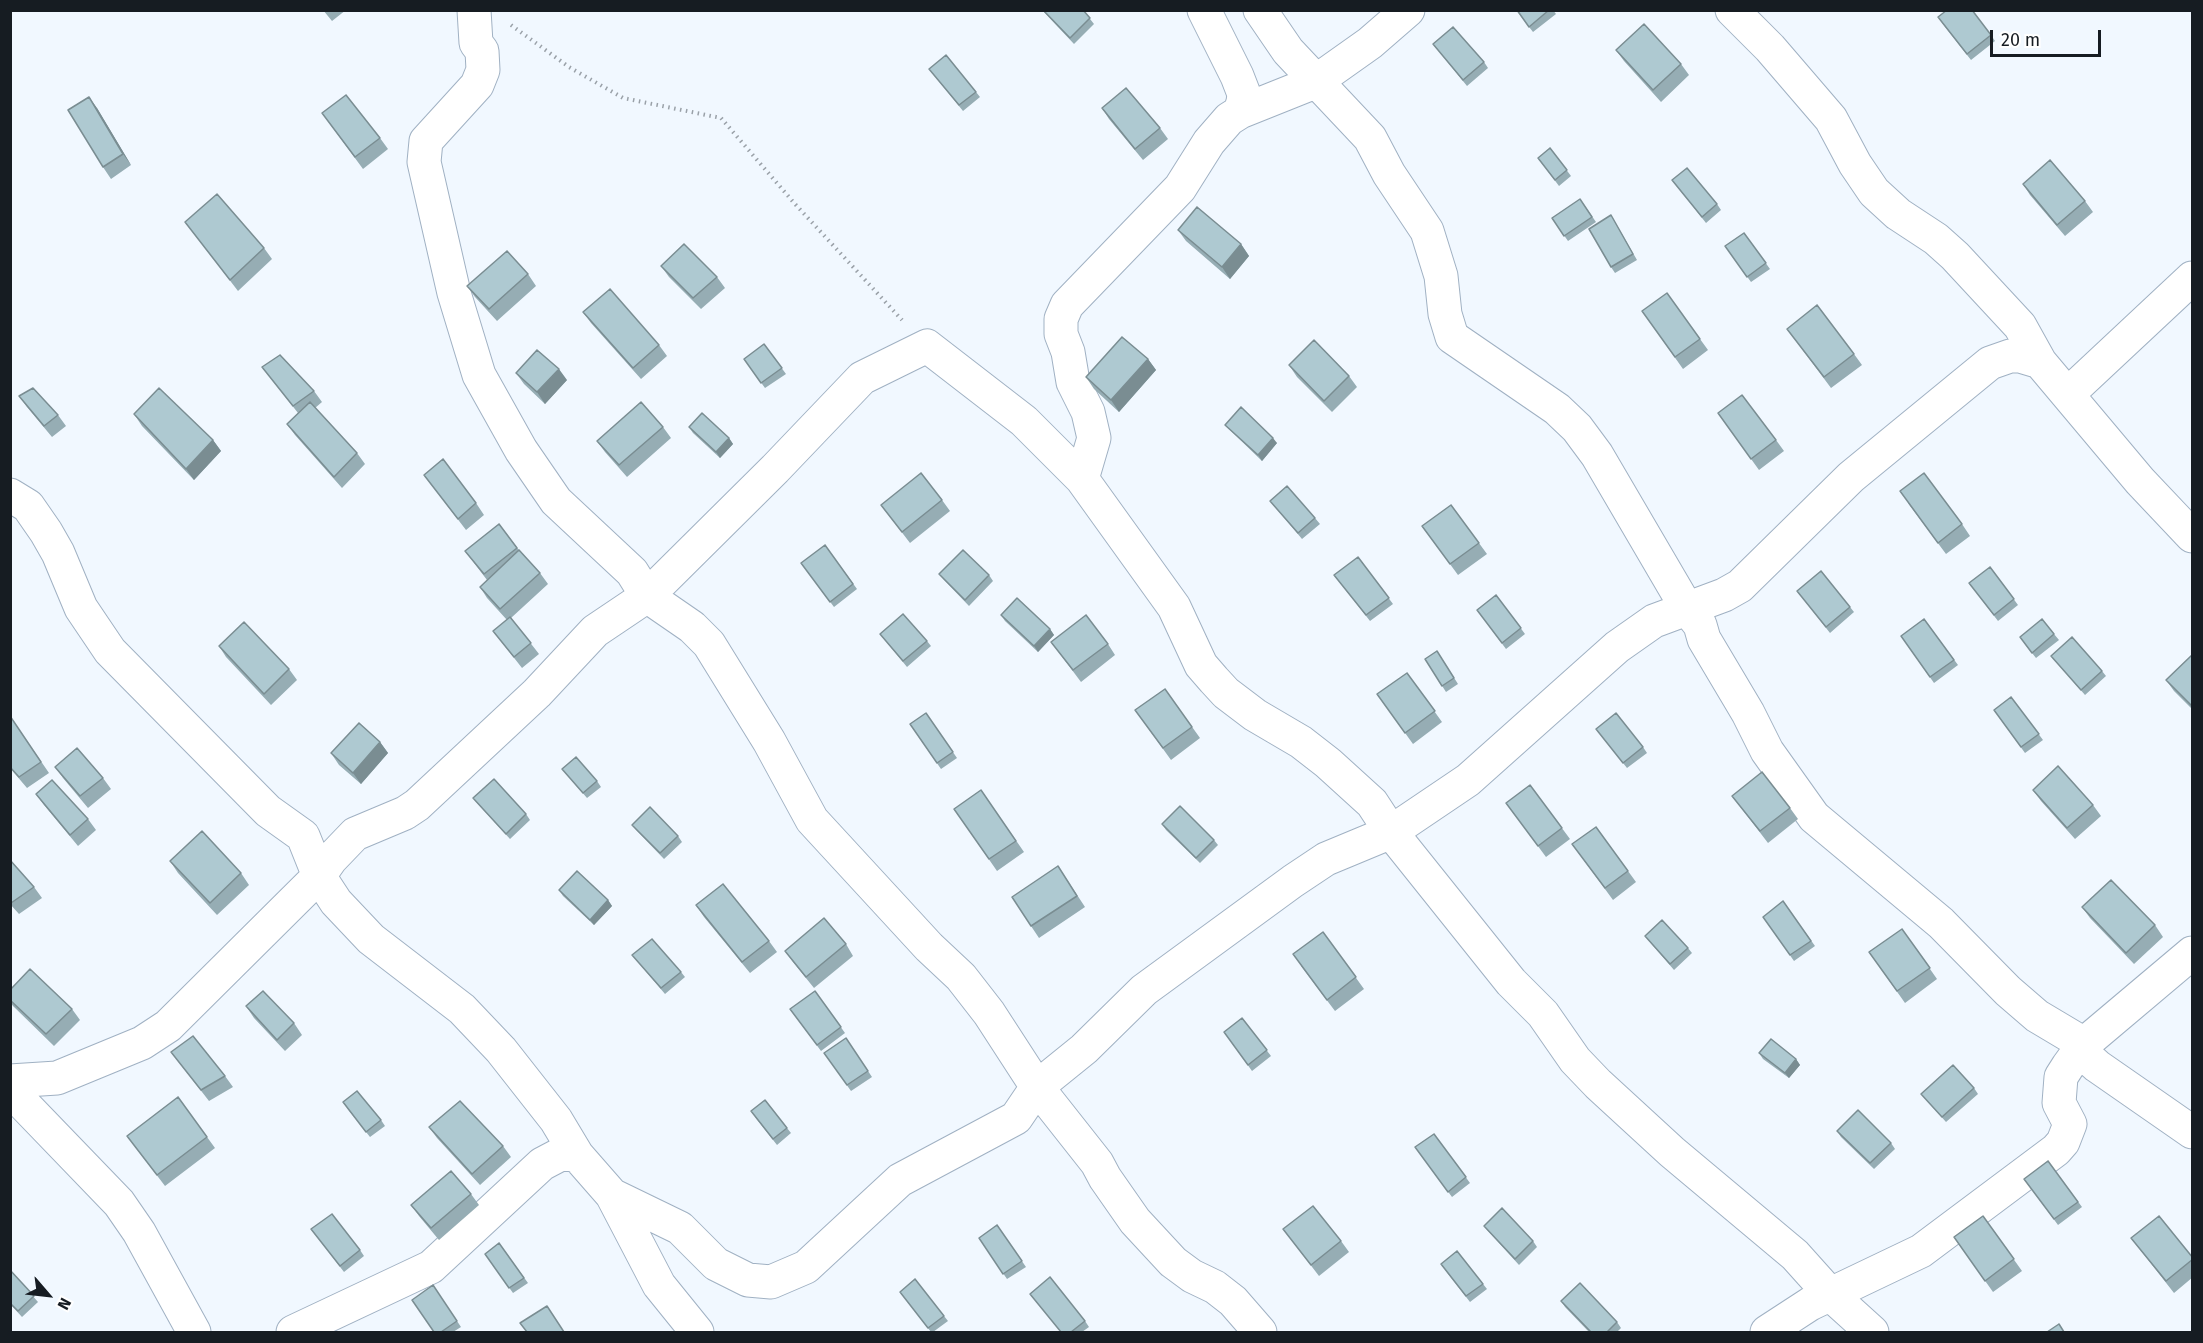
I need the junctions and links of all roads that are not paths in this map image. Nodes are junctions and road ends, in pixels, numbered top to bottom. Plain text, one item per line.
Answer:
1 (474, 10) edge
2 (1204, 10) edge
3 (1260, 10) edge
4 (1408, 10) edge
5 (1732, 10) edge
6 (1315, 82) junction
7 (1240, 112) junction
8 (2193, 278) edge
9 (2040, 362) junction
10 (2068, 394) junction
11 (1082, 479) junction
12 (10, 495) edge
13 (2193, 536) edge
14 (647, 596) junction
15 (1686, 607) junction
16 (1391, 832) junction
17 (319, 876) junction
18 (2193, 953) edge
19 (2084, 1044) junction
20 (10, 1081) edge
21 (1037, 1087) junction
22 (10, 1090) edge
23 (2193, 1132) edge
24 (577, 1155) junction
25 (612, 1195) junction
26 (1830, 1294) junction
27 (194, 1332) edge
28 (293, 1332) edge
29 (697, 1332) edge
30 (1260, 1332) edge
31 (1767, 1332) edge
32 (1872, 1332) edge

1 - 14 street
2 - 7 street
3 - 6 street
4 - 6 street
5 - 9 street
6 - 7 street
6 - 15 street
7 - 11 street
8 - 10 street
9 - 10 street
9 - 15 street
10 - 13 street
11 - 14 street
11 - 16 street
12 - 17 street
14 - 17 street
14 - 21 street
15 - 16 street
15 - 19 street
16 - 21 street
16 - 26 street
17 - 20 street
17 - 24 street
18 - 19 street
19 - 23 street
19 - 26 street
21 - 25 street
21 - 30 street
22 - 27 street
24 - 25 street
24 - 28 street
25 - 29 street
26 - 31 street
26 - 32 street

